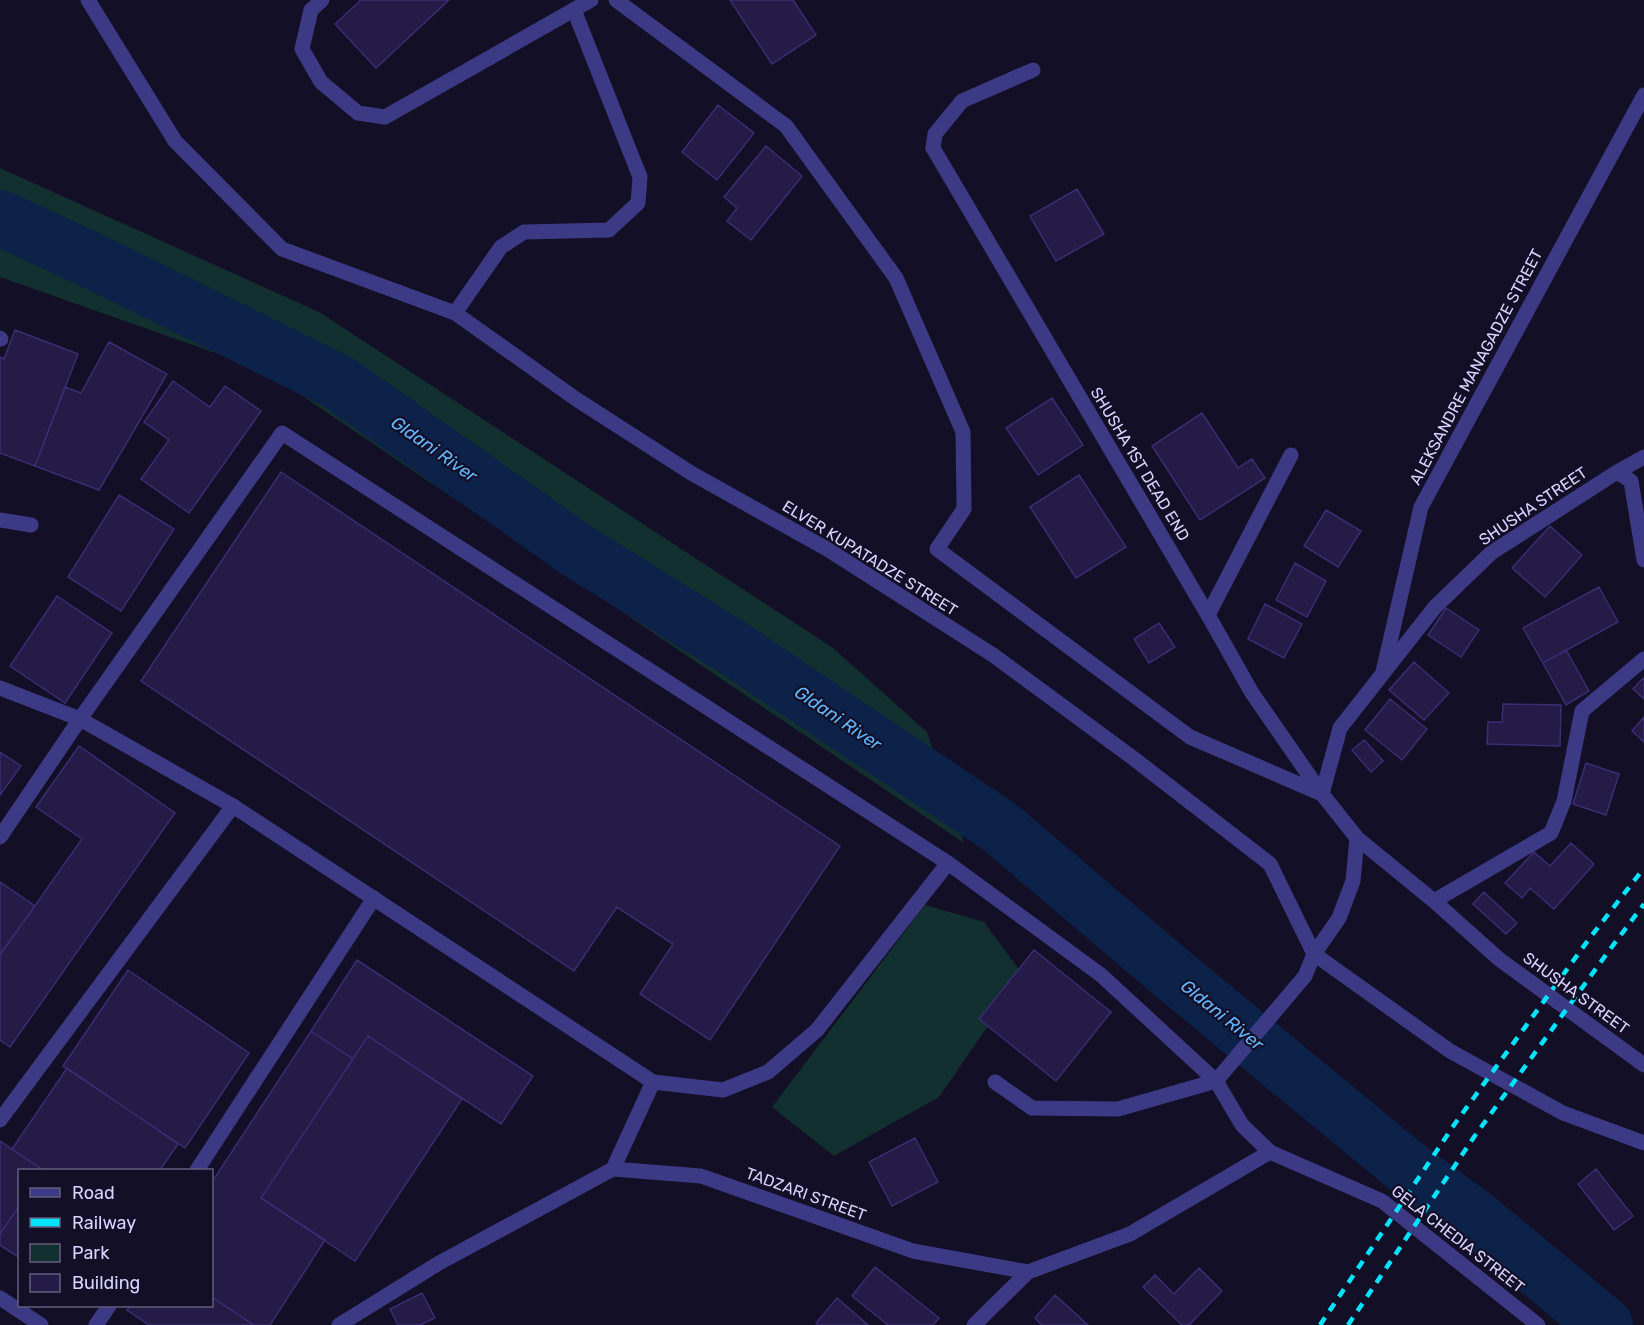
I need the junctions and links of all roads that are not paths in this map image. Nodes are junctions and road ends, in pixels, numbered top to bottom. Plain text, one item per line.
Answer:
1 (88, 0) edge
2 (322, 0) edge
3 (591, 0) edge
4 (616, 0) edge
5 (574, 9) junction
6 (1033, 70) dead end
7 (1644, 95) edge
8 (455, 312) junction
9 (1291, 455) dead end
10 (1644, 457) edge
11 (1617, 472) junction
12 (0, 520) edge
13 (32, 525) dead end
14 (1644, 560) edge
15 (1208, 615) junction
16 (1644, 659) edge
17 (1383, 672) junction
18 (0, 688) edge
19 (80, 719) junction
20 (1322, 794) junction
21 (233, 806) junction
22 (0, 837) edge
23 (1357, 838) junction
24 (948, 863) junction
25 (374, 898) junction
26 (1434, 901) junction
27 (1314, 954) junction
28 (1644, 1065) edge
29 (1216, 1081) junction
30 (653, 1082) junction
31 (995, 1082) dead end
32 (0, 1120) edge
33 (1644, 1143) edge
34 (1270, 1152) junction
35 (198, 1169) edge
36 (613, 1169) junction
37 (1028, 1272) junction
38 (0, 1298) edge
39 (108, 1307) edge
40 (40, 1325) edge
41 (96, 1325) edge
42 (339, 1325) edge
43 (974, 1325) edge
44 (1538, 1325) edge

1 - 8 street, ELVER KUPATADZE STREET
2 - 5 street
3 - 5 street
4 - 20 street
5 - 8 street
6 - 15 street, SHUSHA 1ST DEAD END
7 - 17 street, ALEKSANDRE MANAGADZE STREET
8 - 27 street, ELVER KUPATADZE STREET
9 - 15 street
10 - 11 street, SHUSHA STREET
11 - 14 street
11 - 17 street, SHUSHA STREET
12 - 13 street
15 - 20 street, SHUSHA 1ST DEAD END
16 - 26 street
17 - 20 street, SHUSHA STREET
18 - 19 street
19 - 21 street
19 - 22 street
19 - 24 street, GELA CHEDIA STREET
20 - 23 street, SHUSHA 1ST DEAD END
21 - 25 street
21 - 32 street
23 - 26 street, SHUSHA STREET
23 - 27 street
24 - 29 street, GELA CHEDIA STREET
24 - 30 street
25 - 30 street
25 - 35 street
26 - 28 street, SHUSHA STREET
27 - 29 street
27 - 33 street, ELVER KUPATADZE STREET
29 - 31 street
29 - 34 street, GELA CHEDIA STREET
30 - 36 street
34 - 37 street
34 - 44 street, GELA CHEDIA STREET
36 - 37 street, TADZARI STREET
36 - 42 street
37 - 43 street
38 - 40 street
39 - 41 street

